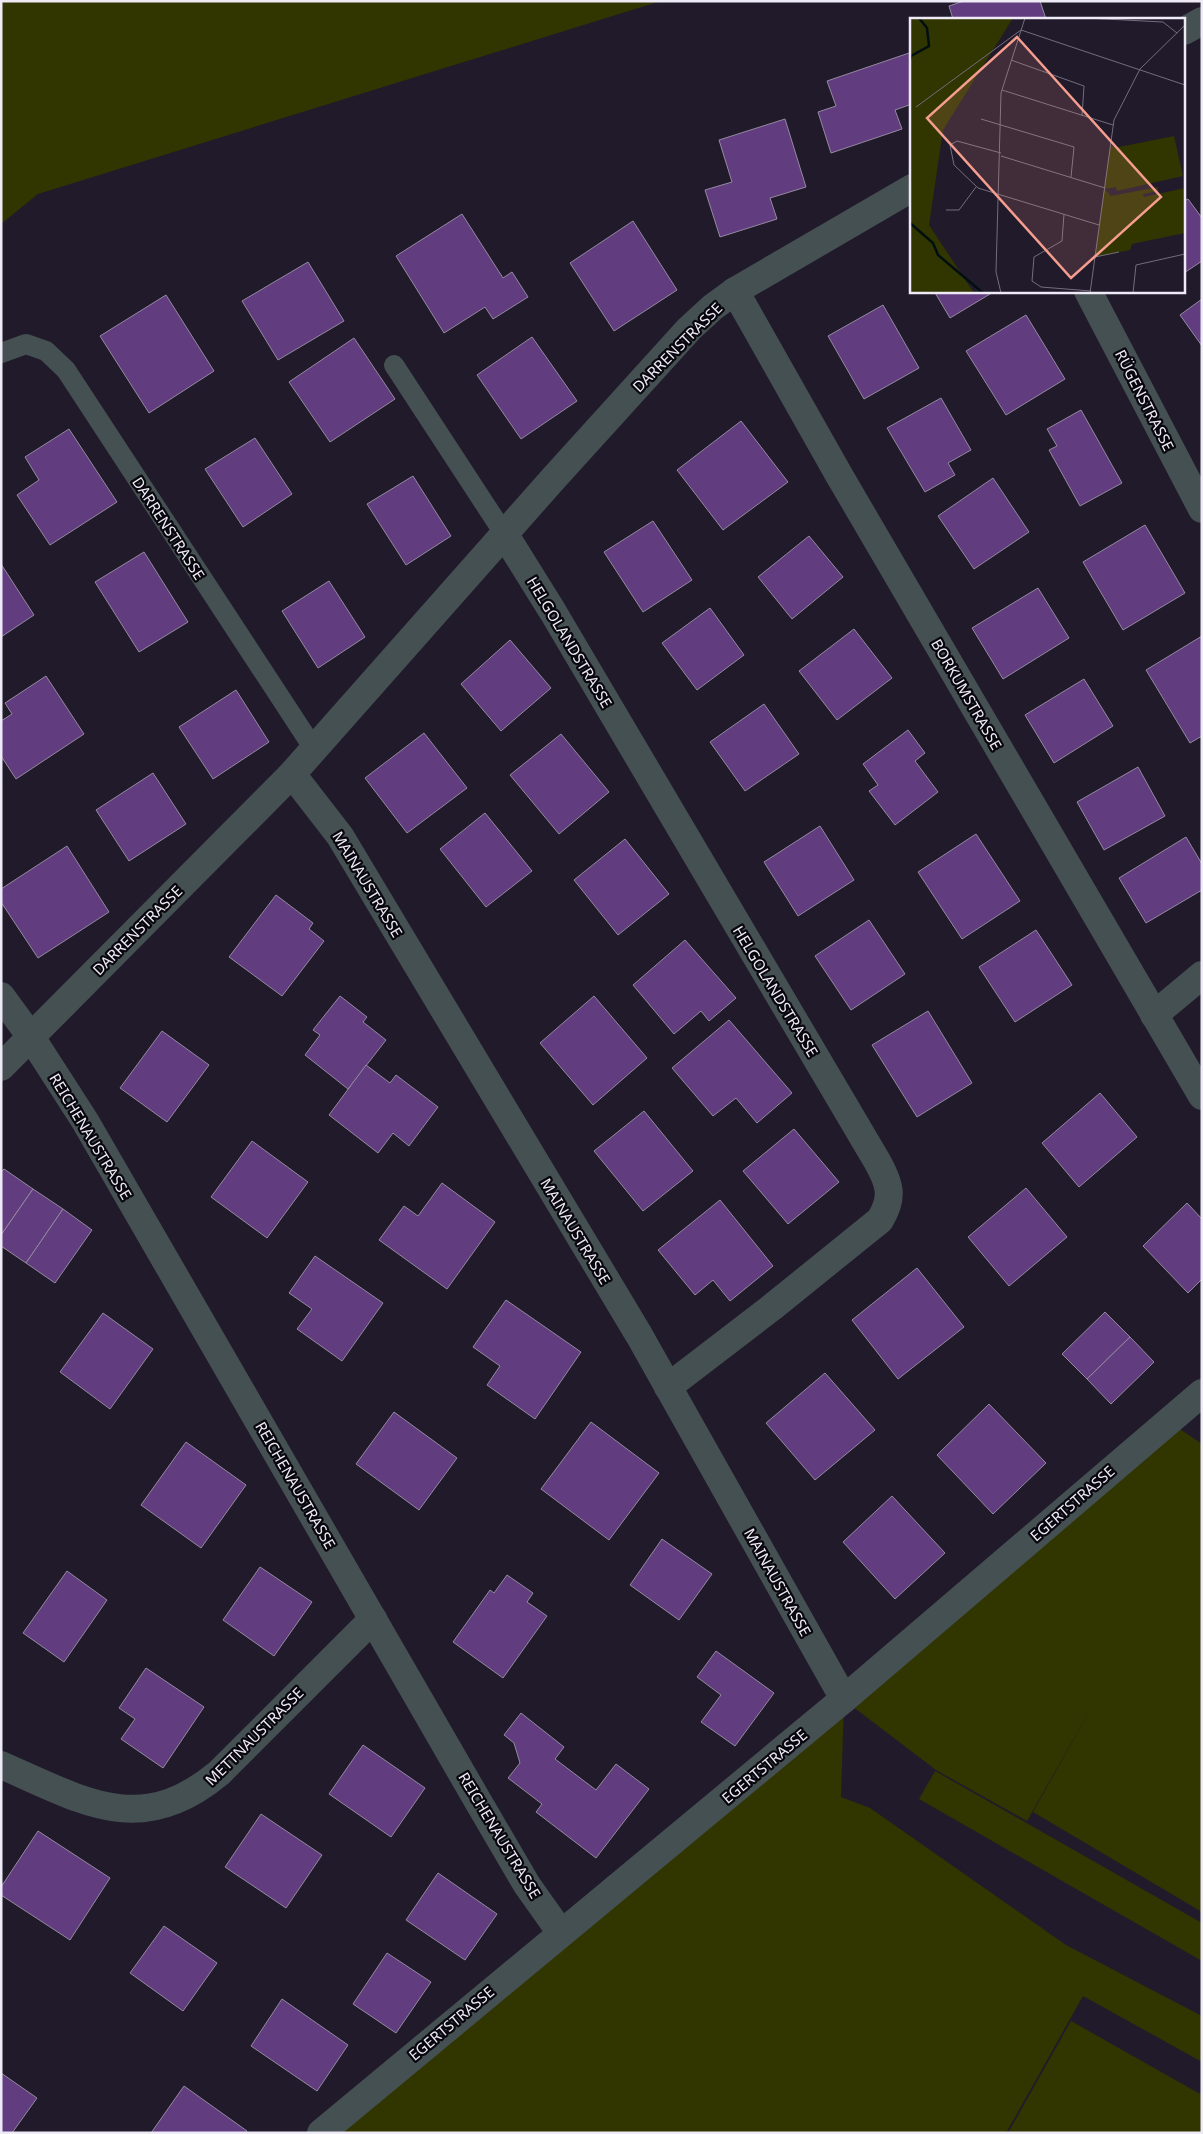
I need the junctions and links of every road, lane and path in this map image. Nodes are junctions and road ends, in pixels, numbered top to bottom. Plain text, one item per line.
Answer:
1 (1202, 21) edge
2 (1186, 30) edge
3 (910, 189) edge
4 (735, 291) junction
5 (1089, 292) edge
6 (1, 353) edge
7 (394, 365) dead end
8 (1202, 510) edge
9 (505, 535) junction
10 (314, 749) junction
11 (292, 774) junction
12 (1202, 975) edge
13 (1, 996) edge
14 (1154, 1015) junction
15 (31, 1037) junction
16 (1, 1067) edge
17 (1202, 1096) edge
18 (668, 1387) junction
19 (1202, 1393) edge
20 (374, 1619) junction
21 (844, 1699) junction
22 (1, 1764) edge
23 (561, 1933) junction
24 (321, 2133) edge

1 - 2 street
3 - 4 street, DARRENSTRASSE
4 - 9 street, DARRENSTRASSE
4 - 14 street, BORKUMSTRASSE
5 - 8 street, RÜGENSTRASSE
6 - 10 lane, DARRENSTRASSE
7 - 9 lane
9 - 10 street, DARRENSTRASSE
9 - 18 street, HELGOLANDSTRASSE
10 - 11 street, DARRENSTRASSE
11 - 15 street, DARRENSTRASSE
11 - 18 street, MAINAUSTRASSE
12 - 14 street
13 - 15 street, REICHENAUSTRASSE
14 - 17 street, BORKUMSTRASSE
15 - 16 street, DARRENSTRASSE
15 - 20 street, REICHENAUSTRASSE
18 - 21 street, MAINAUSTRASSE
19 - 21 street, EGERTSTRASSE
20 - 22 street, METTNAUSTRASSE
20 - 23 street, REICHENAUSTRASSE
21 - 23 street, EGERTSTRASSE
23 - 24 street, EGERTSTRASSE

